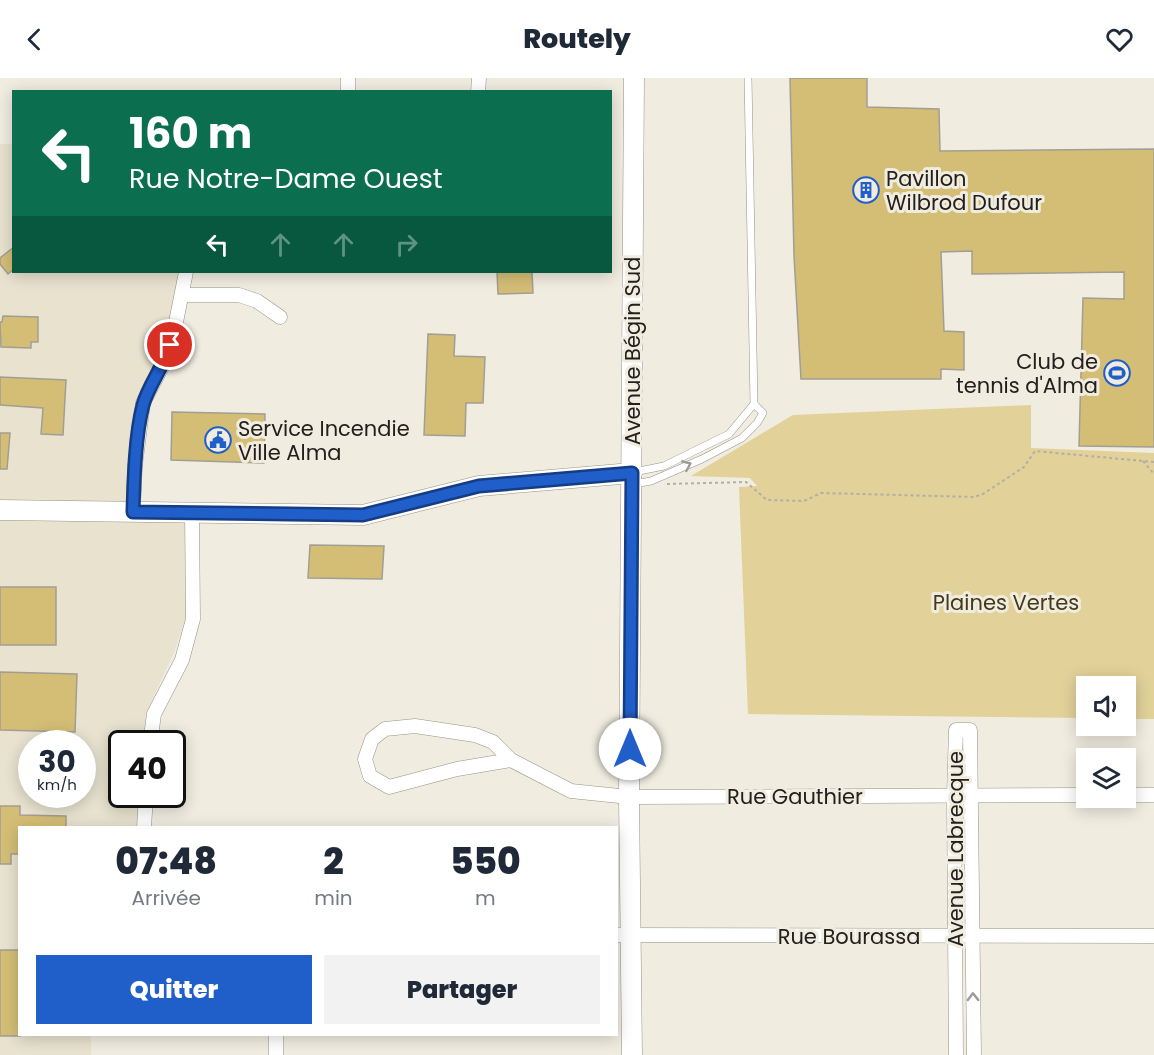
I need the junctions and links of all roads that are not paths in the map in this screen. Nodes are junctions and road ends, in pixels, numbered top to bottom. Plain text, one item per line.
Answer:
1 (634, 78) edge
2 (748, 78) edge
3 (186, 273) edge
4 (182, 295) junction
5 (280, 317) dead end
6 (754, 404) junction
7 (632, 479) junction
8 (0, 510) edge
9 (133, 512) junction
10 (192, 514) junction
11 (152, 730) edge
12 (511, 760) junction
13 (969, 795) junction
14 (1076, 795) edge
15 (1136, 795) edge
16 (1154, 795) edge
17 (954, 796) junction
18 (629, 797) junction
19 (145, 808) edge
20 (144, 826) edge
21 (624, 935) edge
22 (955, 936) junction
23 (973, 936) junction
24 (1154, 936) edge
25 (276, 1036) edge
26 (276, 1055) edge
27 (632, 1055) edge
28 (956, 1055) edge
29 (974, 1055) edge

1 - 7 street, Avenue Bégin Sud
2 - 6 lane
3 - 4 street
4 - 5 street
4 - 9 street
6 - 7 lane
7 -> 6 lane
7 - 10 street
7 - 18 street, Avenue Bégin Sud
8 - 9 street
9 - 10 street
10 - 11 street
12 - 12 street, Rue Gauthier
12 - 18 street, Rue Gauthier
13 - 14 street, Rue Gauthier
13 - 17 street, Rue Gauthier
13 - 17 street, Avenue Labrecque
13 - 23 street, Avenue Labrecque
15 - 16 street
17 - 18 street, Rue Gauthier
17 - 22 street, Avenue Labrecque
18 - 21 street, Avenue Bégin Sud
19 - 20 street
21 - 22 street, Rue Bourassa
21 - 27 street, Avenue Bégin Sud
22 - 23 street, Rue Bourassa
22 - 28 street, Avenue Labrecque
23 - 24 street, Rue Bourassa
29 -> 23 street, Avenue Labrecque
25 - 26 street

